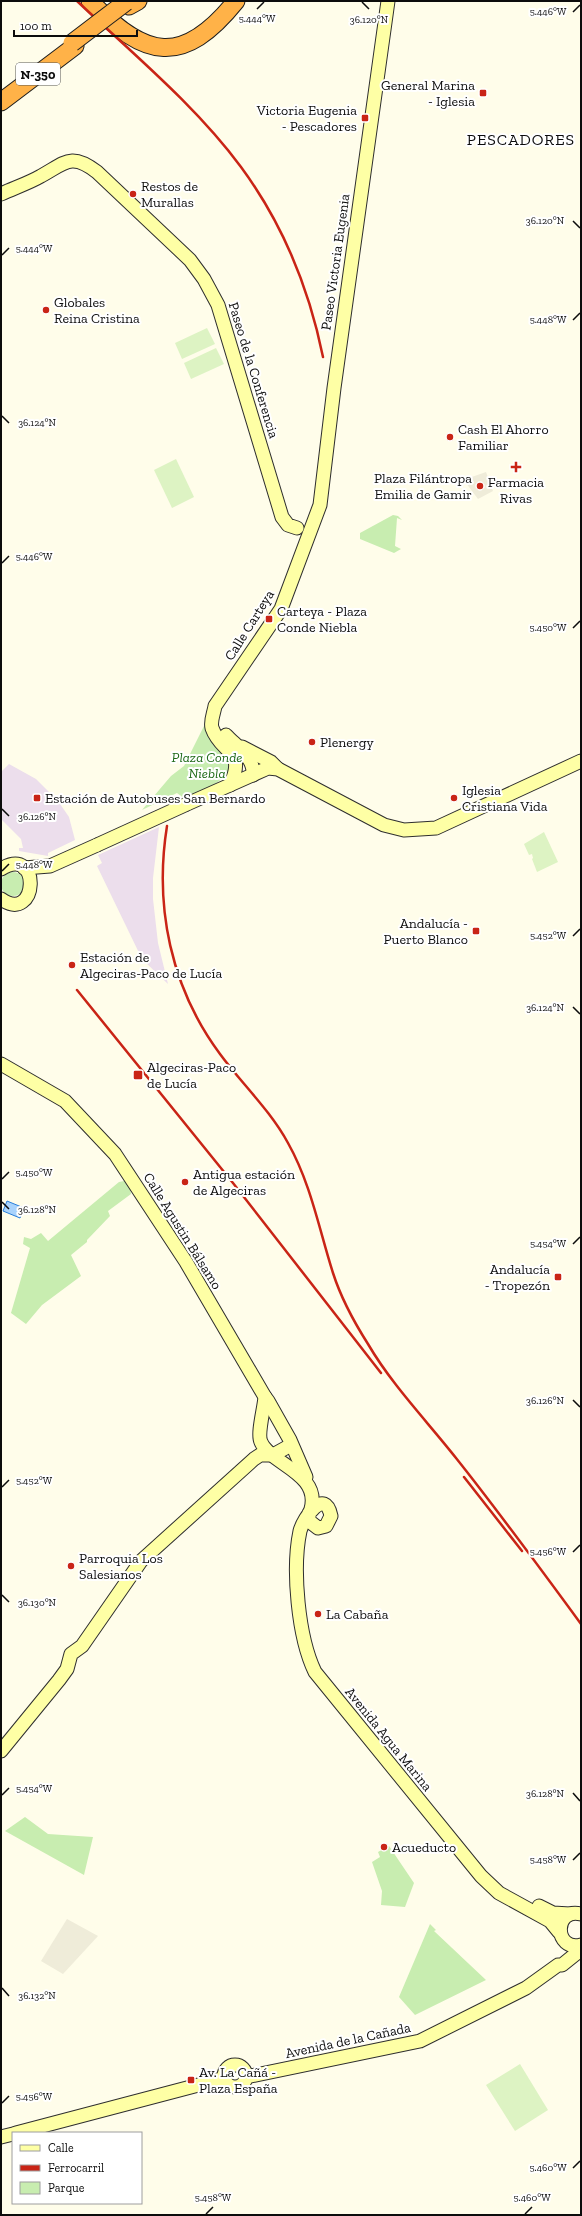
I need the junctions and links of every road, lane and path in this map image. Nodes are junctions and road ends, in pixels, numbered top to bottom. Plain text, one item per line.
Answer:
1 (90, 1) edge
2 (100, 1) edge
3 (229, 1) edge
4 (236, 1) edge
5 (388, 1) edge
6 (131, 2) edge
7 (74, 45) junction
8 (1, 97) edge
9 (1, 102) edge
10 (1, 194) edge
11 (312, 531) junction
12 (214, 714) junction
13 (232, 741) junction
14 (236, 759) junction
15 (581, 761) edge
16 (278, 769) junction
17 (253, 775) junction
18 (230, 785) junction
19 (4, 865) edge
20 (50, 866) junction
21 (24, 868) junction
22 (32, 881) junction
23 (2, 900) edge
24 (1, 1064) edge
25 (264, 1397) junction
26 (276, 1415) junction
27 (262, 1424) junction
28 (291, 1445) junction
29 (273, 1455) junction
30 (323, 1505) junction
31 (310, 1511) junction
32 (317, 1527) junction
33 (1, 1750) edge
34 (575, 1914) edge
35 (561, 1936) junction
36 (581, 1946) edge
37 (558, 1965) junction
38 (18, 2132) edge
39 (12, 2134) edge
40 (1, 2137) edge

1 - 4 highway
2 - 3 highway
5 - 11 street, Paseo Victoria Eugenia
6 - 7 highway, N-350, bridge
7 - 8 highway, N-350
7 - 9 highway, N-350
10 - 11 street, Paseo de la Conferencia
11 - 12 street, Calle Carteya
12 - 13 street
12 - 14 street
13 - 16 street
13 - 17 street
14 - 17 street
14 - 18 street
15 - 16 street
16 - 17 street
17 - 18 street
18 - 20 street, bridge
19 - 21 street
20 - 21 street
20 - 22 street
21 - 22 street
22 - 23 street
24 - 25 street, Calle Agustin Bálsamo
25 - 26 street
25 - 27 street
26 - 27 street
26 - 28 street
27 - 29 street
28 - 29 street
28 - 30 street
29 - 31 street
29 - 33 street
30 - 31 street
30 - 32 street
31 - 32 street
31 - 35 street, Avenida Agua Marina
32 - 34 street, Avenida Agua Marina
34 - 35 street
35 - 36 street
35 - 37 street
36 - 37 street, Avenida de la Cañada
37 - 38 street, Avenida de la Cañada
39 - 40 street

